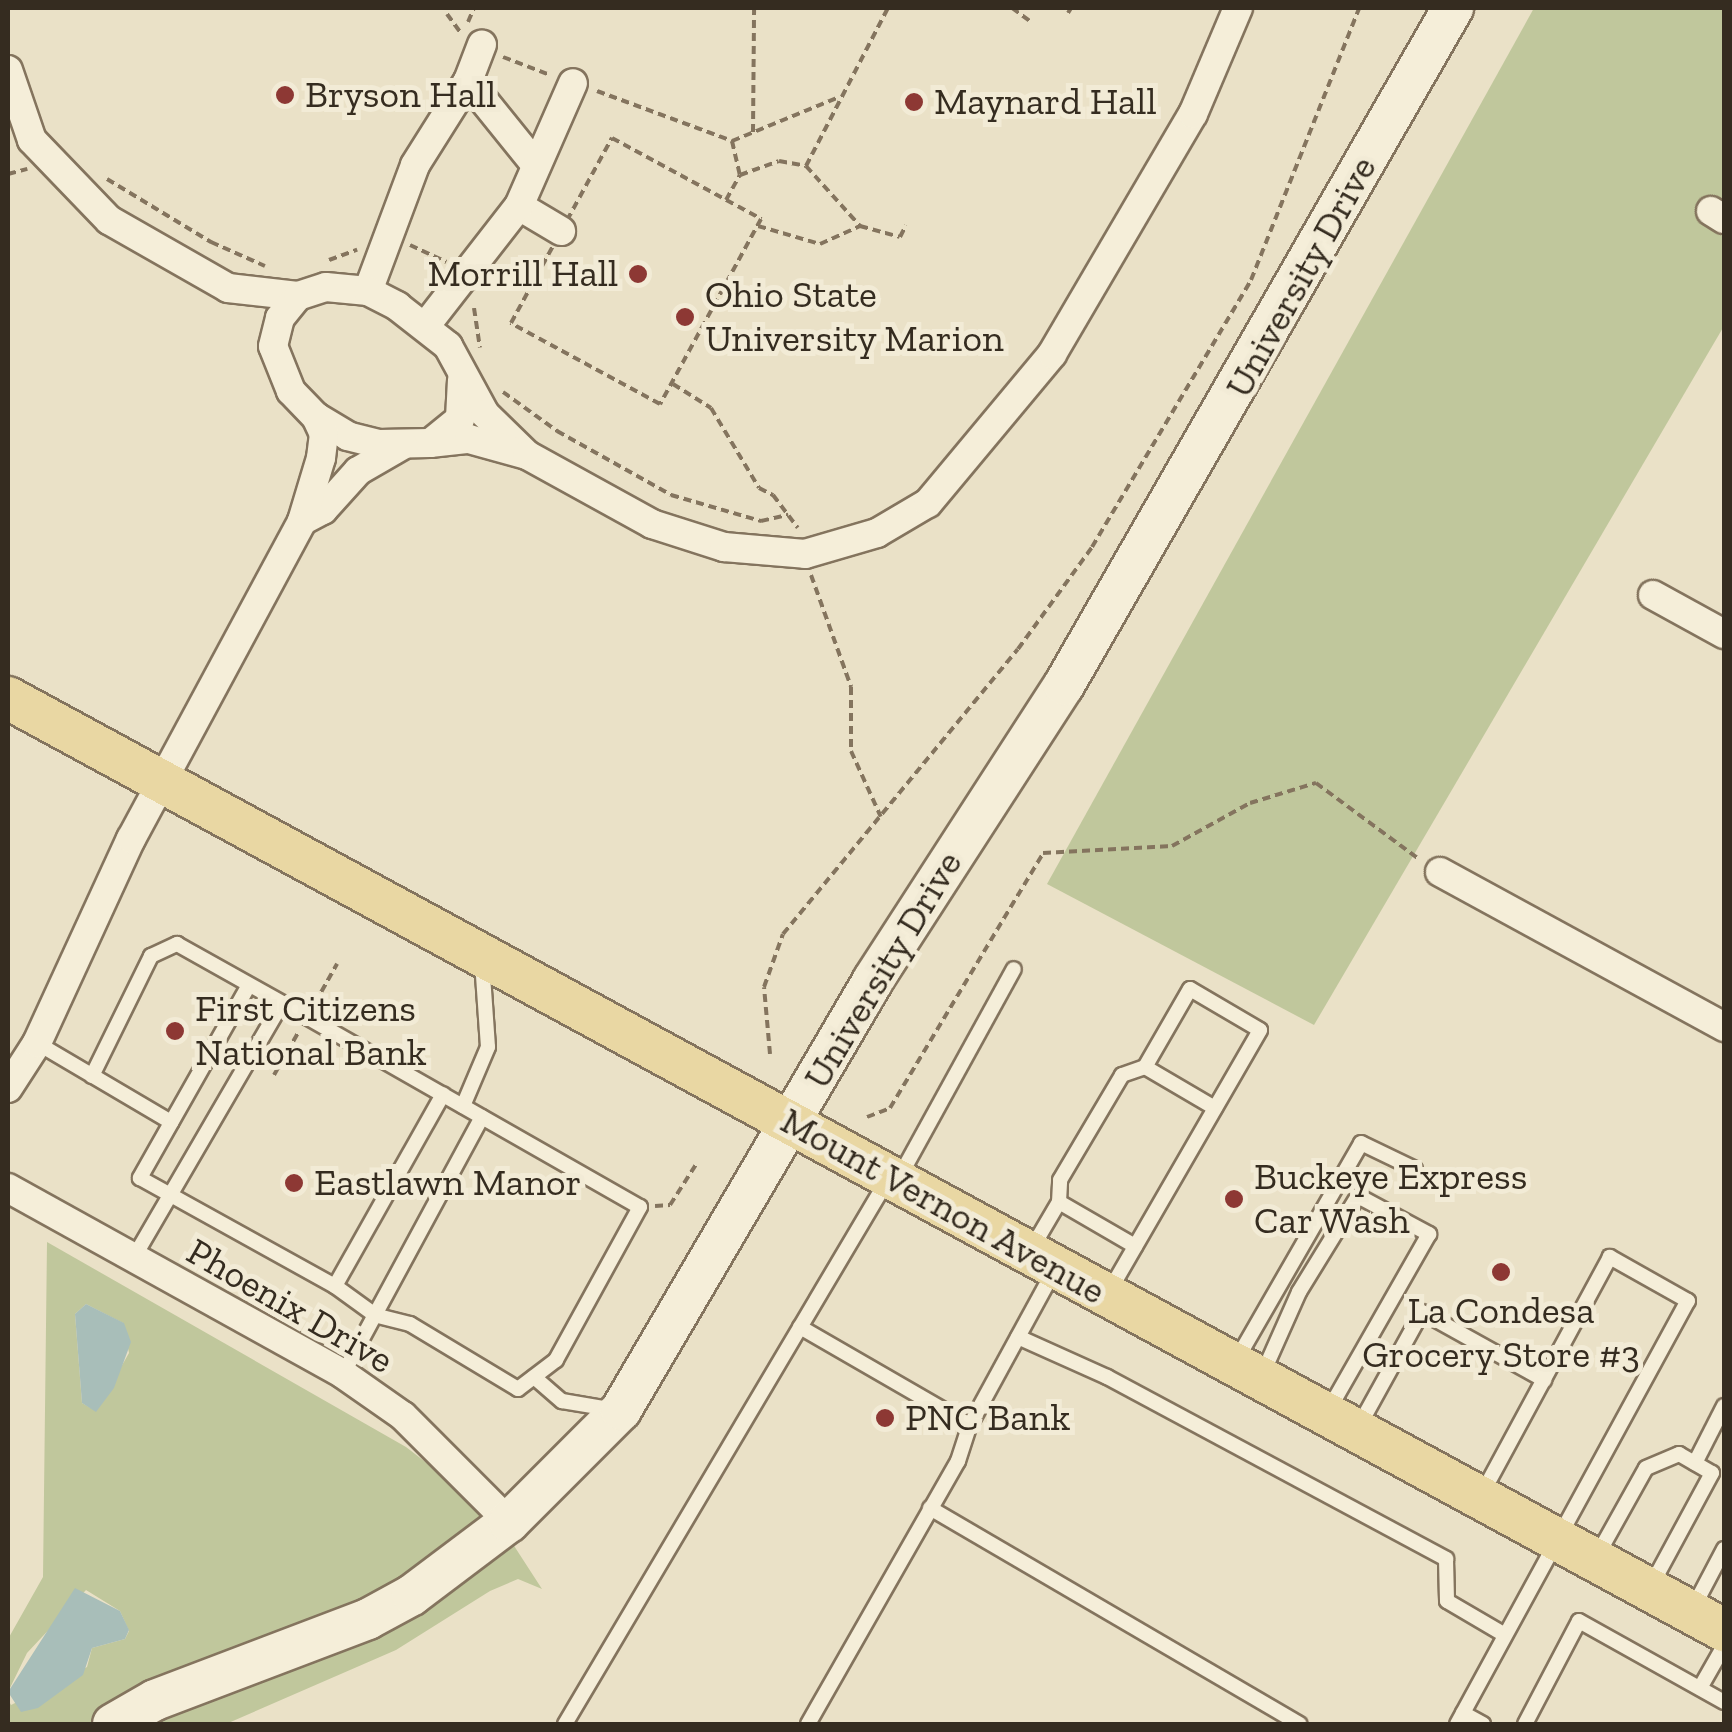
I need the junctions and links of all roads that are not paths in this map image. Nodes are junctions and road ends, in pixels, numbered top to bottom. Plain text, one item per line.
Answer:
1 (1238, 8) edge
2 (1453, 8) edge
3 (473, 40) road end
4 (8, 70) edge
5 (468, 81) junction
6 (572, 83) road end
7 (535, 164) junction
8 (519, 206) junction
9 (560, 231) road end
10 (228, 288) junction
11 (368, 292) junction
12 (298, 296) junction
13 (427, 324) junction
14 (273, 346) junction
15 (462, 380) junction
16 (316, 417) junction
17 (417, 444) junction
18 (527, 455) junction
19 (302, 521) junction
20 (1653, 596) dead end
21 (1724, 634) edge
22 (8, 698) edge
23 (162, 780) junction
24 (1440, 872) road end
25 (481, 956) junction
26 (1014, 968) dead end
27 (248, 985) junction
28 (282, 1003) junction
29 (1724, 1026) edge
30 (37, 1043) junction
31 (1145, 1067) junction
32 (92, 1076) junction
33 (8, 1088) edge
34 (442, 1094) junction
35 (463, 1106) junction
36 (1215, 1108) junction
37 (482, 1117) junction
38 (171, 1122) junction
39 (792, 1124) junction
40 (1415, 1169) dead end
41 (893, 1179) junction
42 (8, 1188) edge
43 (169, 1194) junction
44 (1059, 1202) junction
45 (1136, 1246) junction
46 (134, 1259) junction
47 (1042, 1260) junction
48 (334, 1286) junction
49 (1107, 1295) junction
50 (375, 1315) junction
51 (800, 1328) junction
52 (1018, 1338) junction
53 (1247, 1371) junction
54 (343, 1374) junction
55 (534, 1377) junction
56 (1544, 1380) junction
57 (1724, 1406) edge
58 (621, 1410) junction
59 (1341, 1422) junction
60 (970, 1425) junction
61 (1694, 1463) junction
62 (1480, 1498) junction
63 (930, 1508) junction
64 (509, 1522) junction
65 (1556, 1539) junction
66 (1724, 1548) edge
67 (1595, 1560) junction
68 (1649, 1589) junction
69 (1708, 1621) edge
70 (1505, 1634) junction
71 (1724, 1646) edge
72 (1700, 1688) junction
73 (1724, 1702) edge
74 (1460, 1719) edge
75 (113, 1724) edge
76 (565, 1724) edge
77 (808, 1724) edge
78 (1300, 1724) edge
79 (1483, 1724) edge
80 (1525, 1724) edge

1 - 18 street
2 - 39 street, University Drive
3 - 5 street
4 - 10 street
5 - 7 street
5 - 11 street
6 - 7 street
7 - 8 street
8 - 9 street
8 - 13 street
10 - 12 street
10 - 14 street
11 - 12 street
11 - 13 street
12 - 14 street
13 - 15 street
14 - 16 street
15 - 17 street
15 - 18 street
16 - 17 street
16 - 19 street
17 - 18 street
17 - 19 street
19 - 23 street
20 - 21 street
22 - 23 main road, Mount Vernon Avenue
23 - 25 main road, Mount Vernon Avenue
23 - 30 street
24 - 29 street
25 - 35 lane
25 - 39 main road, Mount Vernon Avenue
26 - 41 lane
27 - 28 lane
27 - 32 lane
27 - 38 lane
28 - 34 lane
28 - 43 lane
30 - 32 lane
30 - 33 street
31 - 36 lane
31 - 36 lane
31 - 44 lane
32 - 38 lane
34 - 35 lane
34 - 48 lane
35 - 37 lane
36 - 45 lane
37 - 50 lane
37 - 55 lane
38 - 43 lane
39 - 41 main road, Mount Vernon Avenue
39 - 58 street, University Drive
40 - 53 lane
41 - 47 main road, Mount Vernon Avenue
41 - 51 lane
42 - 46 street, Phoenix Drive
43 - 46 lane
43 - 48 lane
44 - 45 lane
44 - 47 lane
45 - 49 lane
46 - 54 street, Phoenix Drive
47 - 49 main road, Mount Vernon Avenue
47 - 52 lane
48 - 50 lane
49 - 53 main road, Mount Vernon Avenue
50 - 54 lane
50 - 55 lane
51 - 60 lane
51 - 76 lane
52 - 60 lane
52 - 70 lane
53 - 59 main road, Mount Vernon Avenue
53 - 59 lane
54 - 64 street, Phoenix Drive
55 - 58 lane
56 - 59 lane
56 - 62 lane
56 - 65 lane
57 - 61 lane
58 - 64 street, University Drive
59 - 62 main road, Mount Vernon Avenue
60 - 63 lane
61 - 67 lane
61 - 68 lane
62 - 65 main road, Mount Vernon Avenue
63 - 77 lane
63 - 78 lane
64 - 75 street, University Drive
65 - 67 main road, Mount Vernon Avenue
65 - 70 lane
66 - 69 lane
67 - 68 main road, Mount Vernon Avenue
68 - 69 main road, Mount Vernon Avenue
70 - 74 lane
71 - 72 lane
72 - 73 lane
72 - 80 lane
74 - 79 lane

